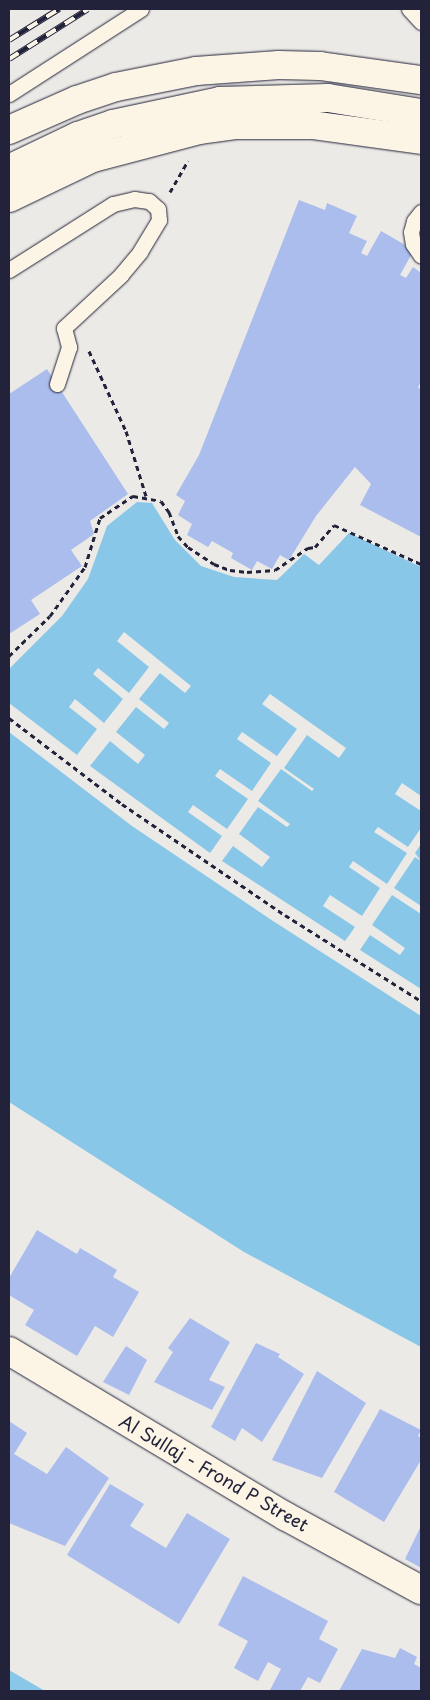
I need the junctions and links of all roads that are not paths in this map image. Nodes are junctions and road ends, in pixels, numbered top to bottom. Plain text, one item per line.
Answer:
1 (141, 9) edge
2 (409, 9) edge
3 (421, 22) edge
4 (421, 80) edge
5 (9, 94) edge
6 (421, 113) edge
7 (9, 130) edge
8 (421, 140) edge
9 (9, 169) edge
10 (9, 198) edge
11 (421, 212) edge
12 (421, 256) edge
13 (9, 270) edge
14 (58, 384) dead end
15 (9, 1351) edge
16 (421, 1590) edge

1 - 5 lane
2 - 3 lane
4 - 7 street
6 - 9 street
8 - 10 street
11 - 12 lane
13 - 14 lane
15 - 16 street, Al Sullaj - Frond P Street

